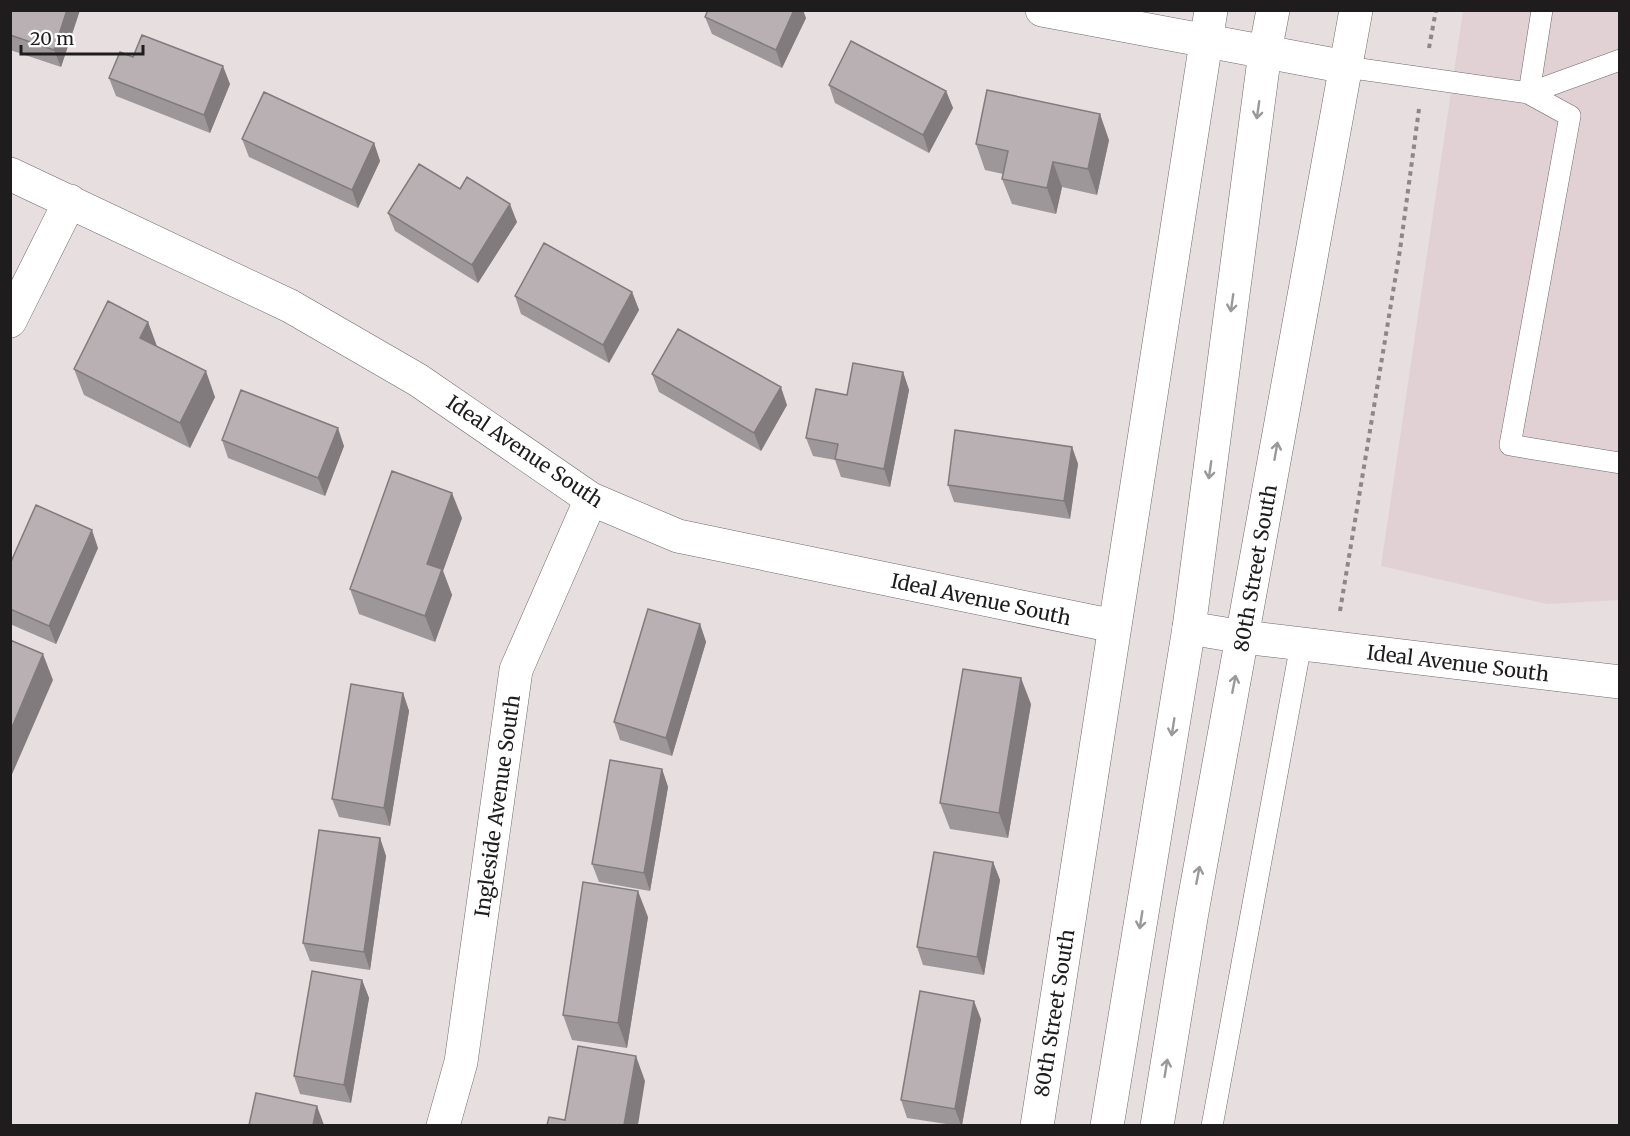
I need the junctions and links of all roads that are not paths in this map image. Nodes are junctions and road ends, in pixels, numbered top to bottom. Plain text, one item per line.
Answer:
1 (1042, 10) edge
2 (1273, 10) edge
3 (1356, 10) edge
4 (1542, 10) edge
5 (1209, 26) edge
6 (1265, 52) junction
7 (1620, 60) edge
8 (1346, 67) junction
9 (1527, 92) junction
10 (10, 174) edge
11 (70, 201) junction
12 (10, 321) edge
13 (1620, 463) edge
14 (591, 499) junction
15 (1114, 626) junction
16 (1189, 628) junction
17 (1243, 637) junction
18 (1301, 644) junction
19 (1620, 682) edge
20 (443, 1125) edge
21 (1037, 1125) edge
22 (1107, 1125) edge
23 (1157, 1125) edge
24 (1212, 1125) edge

1 - 5 street
2 - 6 street
3 - 8 street, 80th Street South
4 - 9 lane
5 - 6 street
5 - 15 street, 80th Street South
6 - 8 street
6 -> 16 street
7 - 9 lane
8 - 9 lane
17 -> 8 street, 80th Street South
9 - 13 lane
10 - 11 street, Ideal Avenue South
11 - 12 street
11 - 14 street, Ideal Avenue South
14 - 15 street, Ideal Avenue South
14 - 20 street, Ingleside Avenue South
15 - 21 street, 80th Street South
16 - 17 street, Ideal Avenue South
16 -> 22 street
17 - 18 street, Ideal Avenue South
23 -> 17 street, 80th Street South
18 - 19 street, Ideal Avenue South
18 - 24 lane

